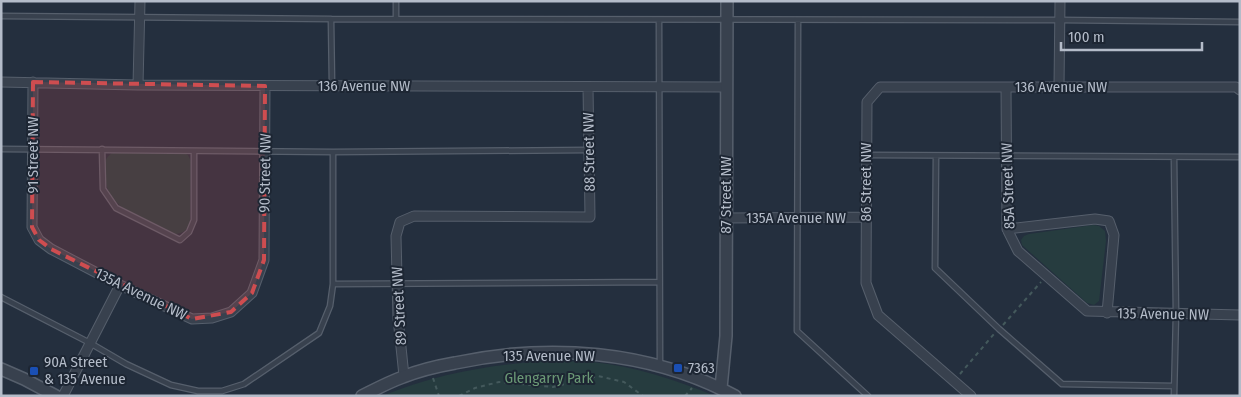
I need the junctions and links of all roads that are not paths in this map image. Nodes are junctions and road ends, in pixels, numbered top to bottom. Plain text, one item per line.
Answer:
1 (140, 1) edge
2 (396, 1) edge
3 (727, 1) edge
4 (1060, 1) edge
5 (1, 16) edge
6 (140, 17) junction
7 (332, 19) junction
8 (396, 19) junction
9 (659, 20) junction
10 (727, 20) junction
11 (798, 20) junction
12 (1060, 20) junction
13 (1240, 22) edge
14 (1, 82) edge
15 (33, 82) junction
16 (138, 85) junction
17 (265, 86) junction
18 (332, 86) junction
19 (1059, 86) junction
20 (588, 87) junction
21 (660, 87) junction
22 (726, 87) junction
23 (880, 87) joint
24 (1006, 87) junction
25 (1240, 90) edge
26 (1, 149) edge
27 (102, 149) junction
28 (33, 150) junction
29 (265, 150) junction
30 (588, 150) junction
31 (194, 151) junction
32 (333, 152) junction
33 (866, 156) junction
34 (936, 156) junction
35 (1006, 156) junction
36 (1174, 157) junction
37 (1240, 157) edge
38 (726, 218) junction
39 (797, 218) junction
40 (866, 218) junction
41 (32, 227) joint
42 (1007, 229) junction
43 (396, 236) joint
44 (264, 260) joint
45 (398, 282) junction
46 (659, 282) junction
47 (333, 284) junction
48 (120, 285) junction
49 (1, 297) edge
50 (1087, 311) joint
51 (1107, 312) junction
52 (1176, 314) junction
53 (1240, 315) edge
54 (90, 343) junction
55 (660, 366) junction
56 (1, 369) edge
57 (404, 376) junction
58 (1174, 386) junction
59 (721, 388) junction
60 (56, 396) edge
61 (63, 396) edge
62 (362, 396) edge
63 (735, 396) edge
64 (868, 396) edge
65 (971, 396) edge
66 (1174, 396) edge

1 - 6 street
2 - 8 lane
3 - 10 street, 87 Street NW
4 - 12 street
5 - 6 lane
6 - 7 lane
6 - 16 street
7 - 8 lane
7 - 18 lane
8 - 9 lane
9 - 10 lane
9 - 21 lane
10 - 11 lane
10 - 22 street, 87 Street NW
11 - 12 lane
11 - 39 lane
12 - 13 lane
12 - 19 street
14 - 15 street, 136 Avenue NW
15 - 16 street, 136 Avenue NW
15 - 28 street, 91 Street NW
16 - 17 street, 136 Avenue NW
17 - 18 street, 136 Avenue NW
17 - 29 street, 90 Street NW
18 - 20 street, 136 Avenue NW
19 - 24 street, 136 Avenue NW
19 - 25 street, 136 Avenue NW
20 - 21 street, 136 Avenue NW
20 - 30 street, 88 Street NW
21 - 22 street, 136 Avenue NW
21 - 46 lane
22 - 38 street, 87 Street NW
23 - 24 street, 136 Avenue NW
23 - 33 street, 86 Street NW
24 - 35 street, 85A Street NW
26 - 28 lane
27 - 28 lane
27 - 31 lane
27 - 31 lane
28 - 41 street, 91 Street NW
29 - 31 lane
29 - 32 lane
29 - 44 street, 90 Street NW
30 - 32 lane
30 - 43 street, 88 Street NW
32 - 47 lane
33 - 34 lane
33 - 40 street, 86 Street NW
34 - 35 lane
34 - 58 lane
35 - 36 lane
35 - 42 street, 85A Street NW
36 - 37 lane
36 - 52 lane
38 - 39 street, 135A Avenue NW
38 - 59 street, 87 Street NW
39 - 40 street, 135A Avenue NW
39 - 64 lane
40 - 65 street, 86 Street NW
41 - 48 street, 135A Avenue NW
42 - 50 street, 85A Street NW
42 - 51 street
43 - 45 street, 89 Street NW
44 - 48 street, 135A Avenue NW
45 - 46 lane
45 - 47 lane
45 - 57 street, 89 Street NW
46 - 55 lane
47 - 54 lane
48 - 54 street
49 - 54 lane
50 - 51 street, 135 Avenue NW
51 - 52 street, 135 Avenue NW
52 - 53 street, 135 Avenue NW
52 - 58 lane
54 - 61 street
55 - 57 street, 135 Avenue NW
55 - 59 street, 135 Avenue NW
56 - 60 street
57 - 62 street, 135 Avenue NW
58 - 66 lane
59 - 63 street, 135 Avenue NW

